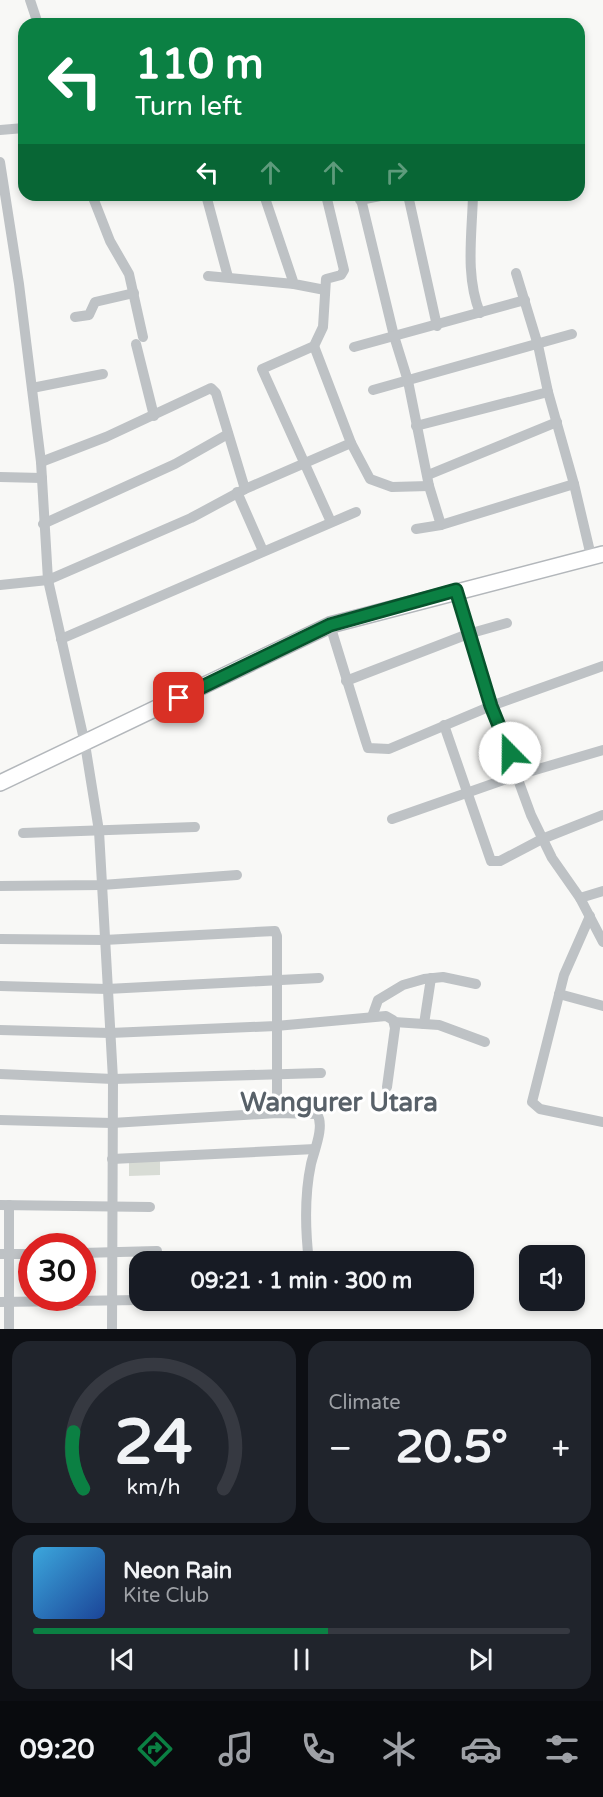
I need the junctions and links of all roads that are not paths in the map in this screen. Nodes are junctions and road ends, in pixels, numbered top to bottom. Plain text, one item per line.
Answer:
1 (30, 0) edge
2 (36, 18) edge
3 (18, 128) edge
4 (0, 130) edge
5 (0, 162) edge
6 (94, 201) edge
7 (208, 201) edge
8 (266, 201) edge
9 (327, 201) edge
10 (361, 201) edge
11 (409, 201) edge
12 (473, 201) edge
13 (516, 273) dead end
14 (208, 276) dead end
15 (228, 277) junction
16 (294, 284) junction
17 (325, 290) junction
18 (134, 293) junction
19 (525, 300) junction
20 (480, 313) junction
21 (75, 317) dead end
22 (437, 326) junction
23 (572, 334) dead end
24 (394, 336) junction
25 (538, 345) junction
26 (314, 346) junction
27 (354, 347) dead end
28 (104, 374) dead end
29 (408, 381) junction
30 (32, 388) junction
31 (373, 390) dead end
32 (548, 392) junction
33 (154, 416) junction
34 (557, 422) junction
35 (416, 426) junction
36 (228, 434) junction
37 (351, 443) junction
38 (41, 462) junction
39 (303, 464) junction
40 (0, 477) edge
41 (42, 478) junction
42 (429, 480) junction
43 (574, 484) junction
44 (241, 491) junction
45 (356, 512) dead end
46 (331, 522) junction
47 (43, 524) junction
48 (441, 525) junction
49 (416, 529) dead end
50 (263, 551) junction
51 (597, 555) edge
52 (48, 580) junction
53 (0, 585) edge
54 (456, 590) junction
55 (507, 623) dead end
56 (330, 625) junction
57 (468, 634) junction
58 (61, 639) junction
59 (603, 666) edge
60 (346, 681) junction
61 (491, 706) junction
62 (444, 725) junction
63 (85, 744) junction
64 (603, 750) edge
65 (518, 775) junction
66 (0, 783) edge
67 (466, 794) junction
68 (603, 815) edge
69 (392, 819) dead end
70 (195, 827) dead end
71 (99, 831) junction
72 (23, 833) dead end
73 (542, 839) junction
74 (237, 875) dead end
75 (102, 885) junction
76 (0, 886) edge
77 (603, 891) edge
78 (580, 898) junction
79 (590, 916) junction
80 (0, 939) edge
81 (104, 940) junction
82 (603, 942) edge
83 (320, 978) dead end
84 (431, 978) junction
85 (276, 979) junction
86 (476, 984) dead end
87 (0, 986) edge
88 (107, 988) junction
89 (559, 994) junction
90 (603, 1006) edge
91 (372, 1017) junction
92 (394, 1022) junction
93 (424, 1024) junction
94 (276, 1026) junction
95 (0, 1030) edge
96 (110, 1033) junction
97 (485, 1042) dead end
98 (278, 1073) junction
99 (321, 1073) dead end
100 (0, 1074) edge
101 (112, 1078) junction
102 (387, 1087) dead end
103 (277, 1113) junction
104 (0, 1120) edge
105 (603, 1122) edge
106 (112, 1123) junction
107 (315, 1149) junction
108 (112, 1159) junction
109 (5, 1205) edge
110 (111, 1207) junction
111 (150, 1207) dead end
112 (308, 1251) edge
113 (129, 1252) edge
114 (96, 1253) edge
115 (111, 1253) junction
116 (4, 1254) edge
117 (129, 1300) edge
118 (111, 1301) junction
119 (4, 1302) edge
120 (9, 1329) edge
121 (112, 1329) edge

1 - 2 street
3 - 4 street
5 - 30 street
6 - 18 street
7 - 15 street
8 - 16 street
9 - 17 street
10 - 24 street
11 - 22 street
12 - 20 street
13 - 19 street
14 - 15 street
15 - 16 street
16 - 17 street
17 - 26 street
18 - 21 street
18 - 33 street
19 - 20 street
19 - 25 street
20 - 22 street
22 - 24 street
23 - 25 street
24 - 27 street
24 - 29 street
25 - 29 street
25 - 32 street
26 - 37 street
26 - 39 street
28 - 30 street
29 - 31 street
29 - 35 street
30 - 38 street
32 - 34 street
32 - 35 street
33 - 36 street
33 - 38 street
34 - 42 street
34 - 43 street
35 - 42 street
36 - 44 street
36 - 47 street
37 - 39 street
37 - 42 street
38 - 41 street
39 - 44 street
39 - 46 street
40 - 41 street
41 - 47 street
42 - 48 street
43 - 48 street
43 - 51 street
44 - 50 street
44 - 52 street
45 - 46 street
46 - 50 street
47 - 52 street
48 - 49 street
50 - 58 street
51 - 54 street
52 - 53 street
52 - 58 street
54 - 56 street
54 - 57 street
55 - 57 street
56 - 60 street
56 - 63 street
57 - 60 street
57 - 61 street
58 - 63 street
59 - 61 street
60 - 62 street
61 - 62 street
61 - 65 street
62 - 67 street
63 - 66 street
63 - 71 street
64 - 65 street
65 - 67 street
65 - 73 street
67 - 69 street
67 - 73 street
68 - 73 street
70 - 71 street
71 - 72 street
71 - 75 street
73 - 78 street
74 - 75 street
75 - 76 street
75 - 81 street
77 - 78 street
78 - 79 street
79 - 82 street
79 - 89 street
80 - 81 street
81 - 85 street
81 - 88 street
83 - 85 street
84 - 86 street
84 - 91 street
84 - 93 street
85 - 88 street
85 - 94 street
87 - 88 street
88 - 96 street
89 - 90 street
89 - 105 street
91 - 92 street
91 - 94 street
92 - 93 street
92 - 102 street
93 - 97 street
94 - 96 street
94 - 98 street
95 - 96 street
96 - 101 street
98 - 99 street
98 - 101 street
98 - 103 street
100 - 101 street
101 - 106 street
103 - 106 street
103 - 107 street
104 - 106 street
106 - 108 street
107 - 108 street
107 - 112 street
108 - 110 street
109 - 110 street
109 - 116 street
110 - 111 street
110 - 115 street
113 - 115 street
114 - 115 street
115 - 118 street
116 - 119 street
117 - 118 street
118 - 119 street
118 - 121 street
119 - 120 street

